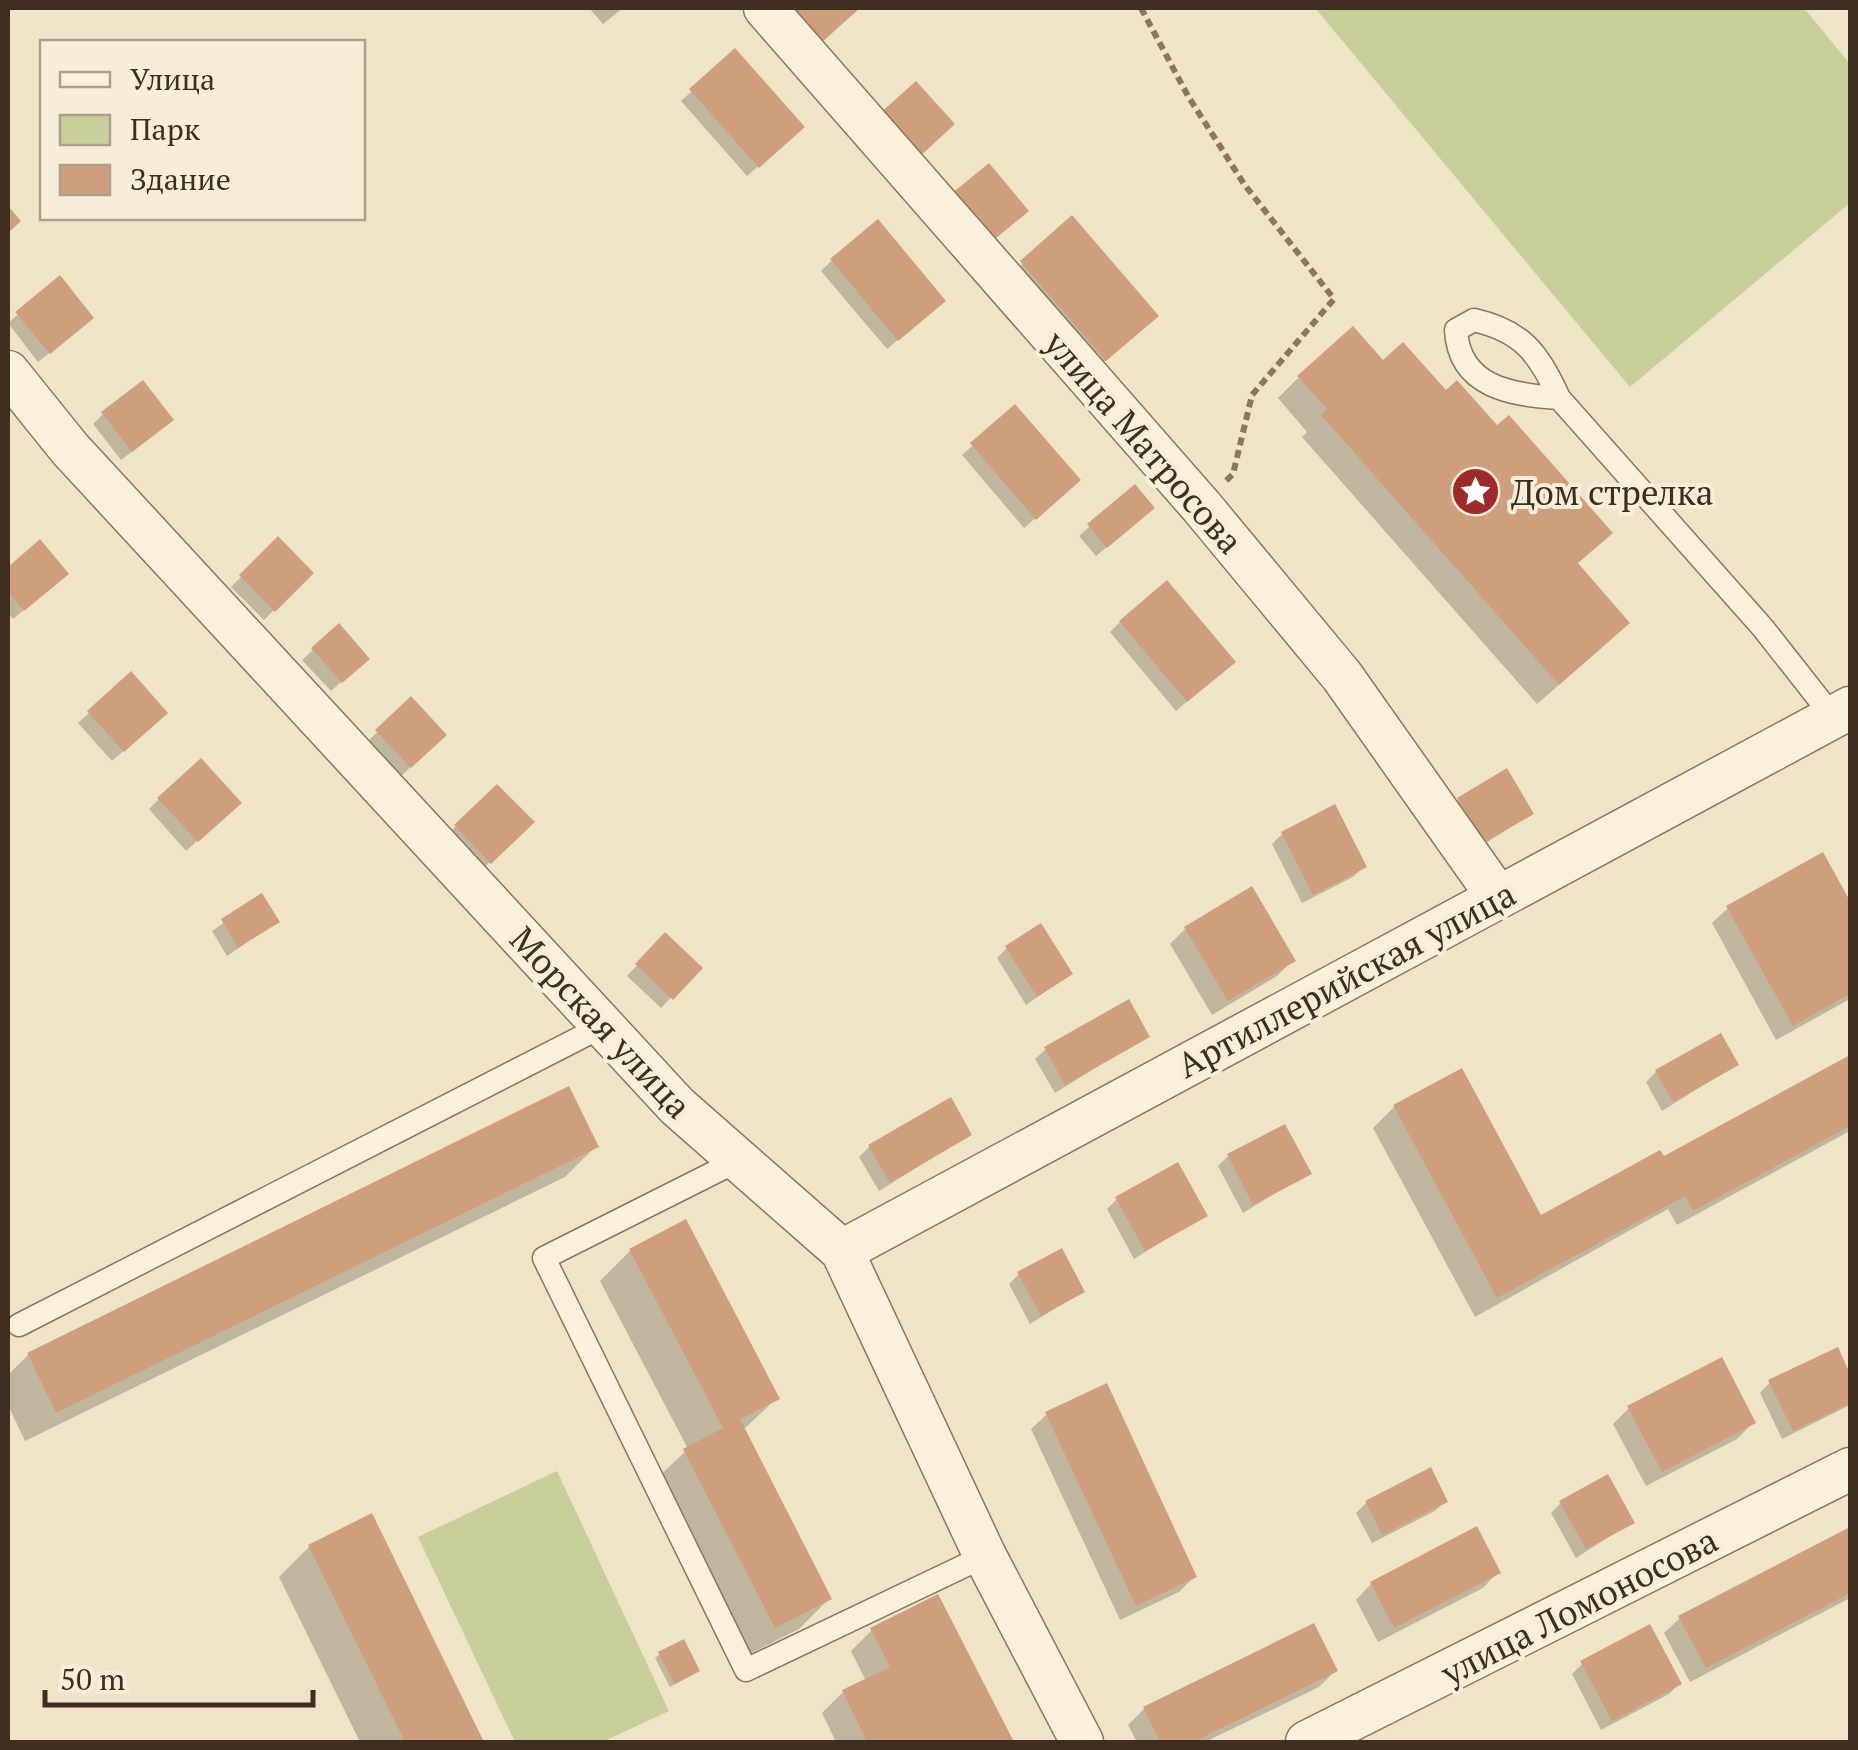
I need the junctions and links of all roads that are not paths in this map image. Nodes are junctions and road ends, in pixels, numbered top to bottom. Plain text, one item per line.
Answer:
1 (765, 8) edge
2 (8, 372) edge
3 (1559, 398) junction
4 (1842, 713) edge
5 (1498, 897) junction
6 (604, 1026) junction
7 (736, 1162) junction
8 (842, 1250) junction
9 (20, 1325) dead end
10 (1850, 1469) edge
11 (985, 1556) junction
12 (1082, 1742) edge
13 (1307, 1742) edge

1 - 5 street, улица Матросова
2 - 6 street, Морская улица
3 - 3 lane
3 - 4 lane
4 - 5 street, Артиллерийская улица
5 - 8 street, Артиллерийская улица
6 - 7 street, Морская улица
6 - 9 lane
7 - 8 street, Морская улица
7 - 11 lane
8 - 11 street, Морская улица
10 - 13 street, улица Ломоносова
11 - 12 street, Морская улица

